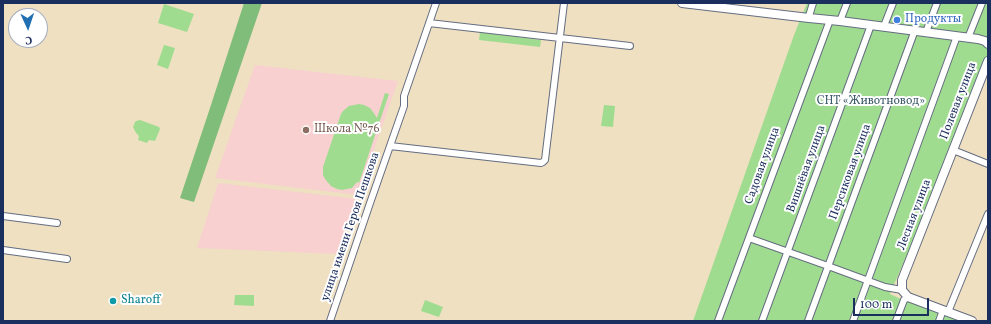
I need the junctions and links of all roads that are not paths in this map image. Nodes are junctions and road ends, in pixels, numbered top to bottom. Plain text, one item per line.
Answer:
1 (436, 3) edge
2 (564, 3) edge
3 (682, 3) edge
4 (699, 3) edge
5 (813, 3) edge
6 (847, 3) edge
7 (893, 3) edge
8 (937, 3) edge
9 (982, 3) edge
10 (809, 16) junction
11 (830, 20) junction
12 (840, 21) junction
13 (429, 23) junction
14 (871, 25) junction
15 (884, 26) junction
16 (915, 30) junction
17 (926, 32) junction
18 (957, 36) junction
19 (560, 38) junction
20 (968, 38) junction
21 (988, 44) edge
22 (630, 46) dead end
23 (988, 61) edge
24 (390, 146) junction
25 (953, 150) junction
26 (988, 164) edge
27 (988, 214) edge
28 (3, 216) edge
29 (57, 224) dead end
30 (748, 238) junction
31 (3, 250) edge
32 (788, 252) junction
33 (67, 259) dead end
34 (828, 266) junction
35 (867, 281) junction
36 (902, 290) junction
37 (908, 297) junction
38 (945, 311) junction
39 (330, 321) edge
40 (718, 321) edge
41 (762, 321) edge
42 (808, 321) edge
43 (853, 321) edge
44 (896, 321) edge
45 (939, 321) edge
46 (972, 321) edge

1 - 13 street, улица имени Героя Пешкова
2 - 19 street
3 - 11 street
4 - 10 street
5 - 10 street
6 - 12 street
7 - 15 street
8 - 17 street
9 - 20 street
10 - 11 street
11 - 12 street
11 - 30 street, Садовая улица
12 - 14 street
13 - 19 street
13 - 24 street, улица имени Героя Пешкова
14 - 15 street
14 - 32 street, Вишнёвая улица
15 - 16 street
16 - 17 street
16 - 34 street, Персиковая улица
17 - 18 street
18 - 20 street
18 - 35 street
19 - 22 street
19 - 24 street
20 - 21 street
23 - 25 street, Полевая улица
24 - 39 street, улица имени Героя Пешкова
25 - 26 street
25 - 36 street, Лесная улица
27 - 38 street
28 - 29 street
30 - 32 street
30 - 40 street, Садовая улица
31 - 33 street
32 - 34 street
32 - 41 street, Вишнёвая улица
34 - 35 street
34 - 42 street, Персиковая улица
35 - 36 street
35 - 43 street
36 - 37 street
37 - 38 street
37 - 44 street
38 - 45 street
38 - 46 street

